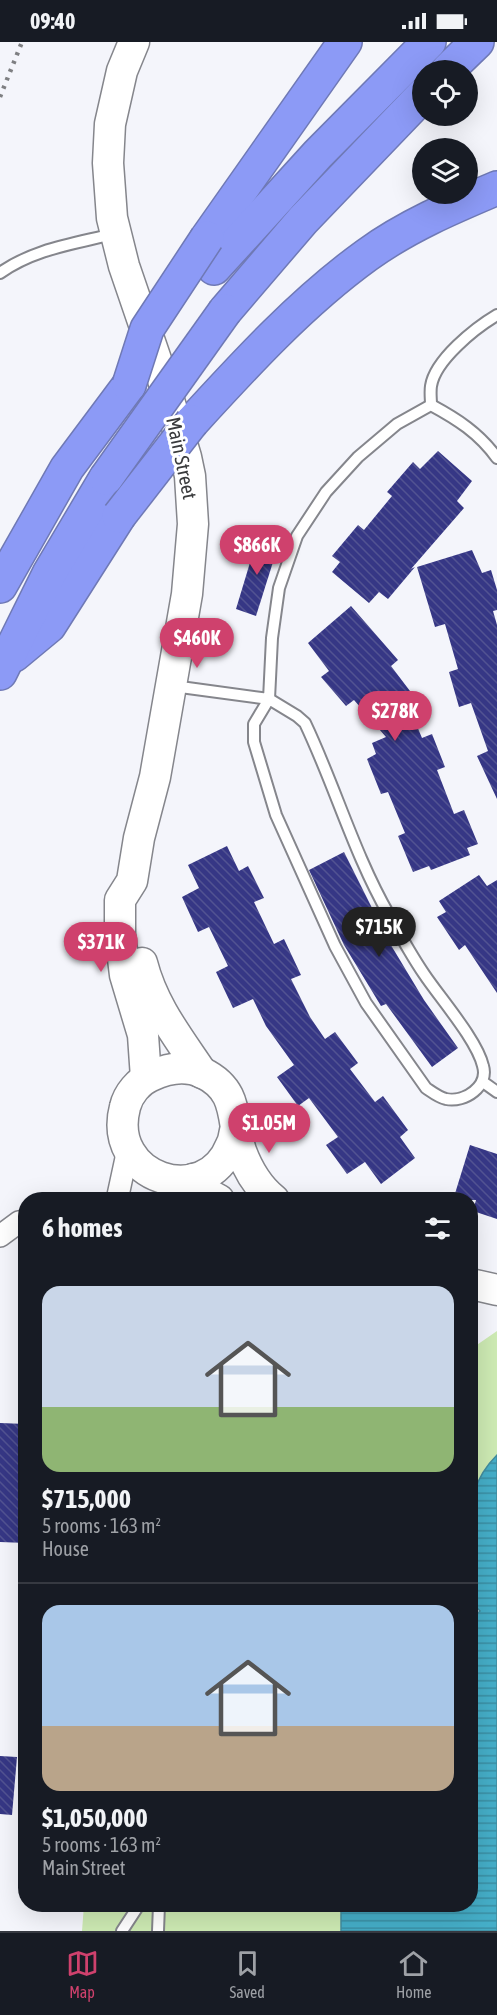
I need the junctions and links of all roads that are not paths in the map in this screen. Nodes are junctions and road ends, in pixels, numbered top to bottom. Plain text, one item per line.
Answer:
1 (134, 42) edge
2 (345, 42) edge
3 (429, 42) edge
4 (477, 42) edge
5 (458, 60) edge
6 (412, 106) edge
7 (497, 188) edge
8 (116, 233) junction
9 (211, 253) junction
10 (0, 273) edge
11 (497, 315) edge
12 (431, 405) junction
13 (497, 458) edge
14 (0, 586) edge
15 (3, 668) edge
16 (169, 686) junction
17 (269, 699) junction
18 (132, 881) junction
19 (202, 1073) junction
20 (146, 1078) junction
21 (483, 1082) junction
22 (497, 1092) edge
23 (236, 1128) junction
24 (128, 1149) junction
25 (180, 1187) edge
26 (119, 1192) edge
27 (200, 1192) edge
28 (266, 1192) edge
29 (18, 1223) edge
30 (0, 1235) edge
31 (478, 1286) edge
32 (497, 1290) edge
33 (134, 1912) edge
34 (159, 1912) edge
35 (122, 1931) edge
36 (158, 1931) edge

1 - 8 street, Main Street
2 - 9 highway
3 - 9 highway
4 - 5 highway
6 - 15 highway, bridge
7 - 15 highway, bridge
8 - 10 lane
8 - 16 street, Main Street
9 - 14 highway
11 - 12 lane
12 - 13 lane
12 - 17 lane
16 - 17 lane
16 - 18 street, Main Street
17 - 21 lane
17 - 21 lane
18 - 19 street, Main Street
18 - 20 street, Main Street
19 - 20 street, Main Street
19 - 23 street, Main Street
20 - 24 street
21 - 22 lane
23 - 25 street
23 - 28 street, Main Street
24 - 25 street
24 - 26 street
25 - 27 street
29 - 30 street
31 - 32 street
33 - 35 lane
34 - 36 lane

